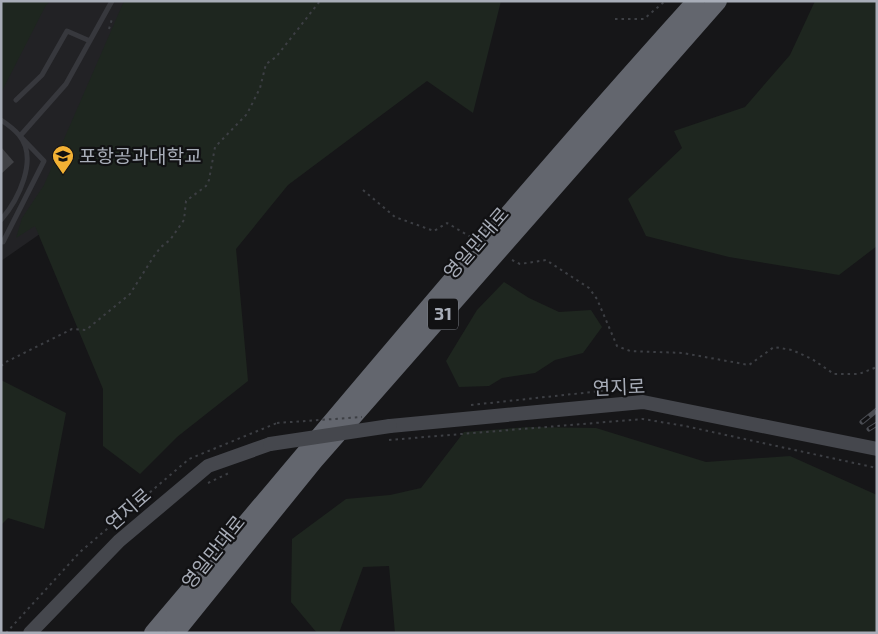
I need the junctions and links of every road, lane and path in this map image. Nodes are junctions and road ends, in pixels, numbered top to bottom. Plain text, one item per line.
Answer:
1 (112, 1) edge
2 (320, 1) edge
3 (665, 1) edge
4 (696, 1) edge
5 (718, 1) edge
6 (615, 19) dead end
7 (90, 41) junction
8 (16, 100) dead end
9 (1, 120) edge
10 (20, 136) junction
11 (363, 190) dead end
12 (1, 220) edge
13 (471, 237) dead end
14 (3, 242) dead end
15 (512, 260) dead end
16 (1, 366) edge
17 (877, 367) edge
18 (363, 417) dead end
19 (277, 423) dead end
20 (389, 433) junction
21 (877, 449) edge
22 (877, 468) edge
23 (237, 469) dead end
24 (201, 486) dead end
25 (197, 582) junction
26 (203, 599) junction
27 (30, 633) edge
28 (144, 633) edge
29 (154, 633) edge
30 (175, 633) edge
31 (181, 633) edge

1 - 7 lane
2 - 16 path
3 - 6 path
4 - 25 highway, 영일만대로 / 31
5 - 26 highway, 영일만대로 / 31
7 - 8 lane
7 - 10 lane
9 - 10 lane
10 - 12 lane
10 - 14 lane
11 - 13 path
15 - 17 path
18 - 19 path, bridge
20 - 21 main road, 연지로
20 - 22 path
20 - 27 main road, 연지로, bridge
23 - 24 path
25 - 28 highway
25 - 29 highway, 영일만대로 / 31
26 - 30 highway, 영일만대로 / 31
26 - 31 highway

